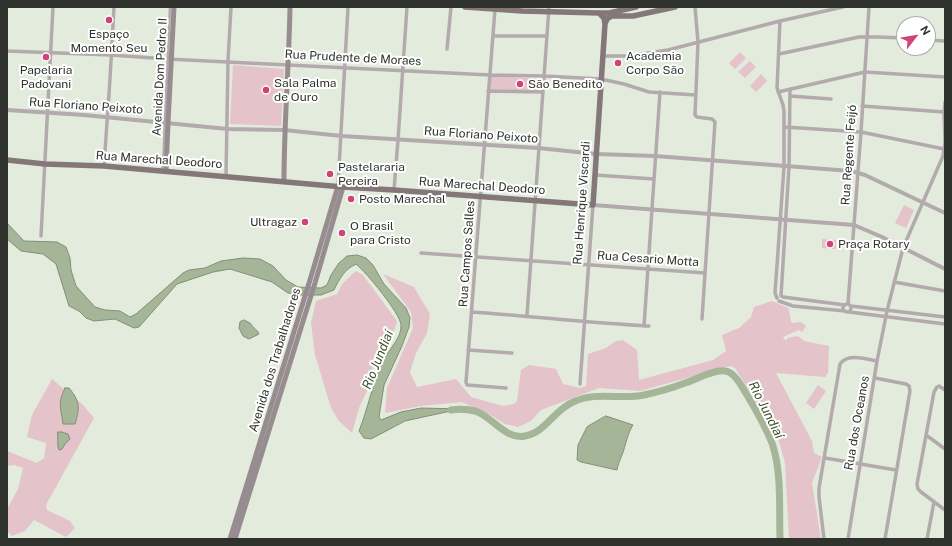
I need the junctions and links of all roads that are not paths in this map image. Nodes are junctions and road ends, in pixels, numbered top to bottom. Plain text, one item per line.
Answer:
1 (53, 7) edge
2 (114, 7) edge
3 (170, 7) edge
4 (174, 7) edge
5 (231, 7) edge
6 (290, 7) edge
7 (348, 7) edge
8 (407, 7) edge
9 (451, 7) edge
10 (465, 7) edge
11 (636, 7) edge
12 (660, 7) edge
13 (675, 7) edge
14 (695, 7) edge
15 (842, 7) edge
16 (869, 7) edge
17 (495, 8) edge
18 (549, 10) edge
19 (606, 13) edge
20 (633, 16) junction
21 (780, 21) junction
22 (604, 24) junction
23 (493, 36) junction
24 (546, 36) junction
25 (867, 37) junction
26 (896, 38) edge
27 (698, 42) junction
28 (447, 49) dead end
29 (7, 51) edge
30 (51, 53) junction
31 (779, 54) junction
32 (111, 55) junction
33 (602, 56) junction
34 (169, 59) junction
35 (228, 61) junction
36 (289, 65) junction
37 (344, 68) junction
38 (403, 71) junction
39 (865, 72) junction
40 (490, 75) junction
41 (544, 76) junction
42 (945, 77) edge
43 (601, 80) junction
44 (790, 89) junction
45 (488, 92) junction
46 (542, 92) junction
47 (660, 92) junction
48 (778, 92) junction
49 (696, 95) junction
50 (790, 96) junction
51 (831, 99) dead end
52 (945, 102) edge
53 (862, 106) junction
54 (7, 110) edge
55 (944, 112) edge
56 (48, 113) junction
57 (108, 118) junction
58 (166, 122) junction
59 (785, 127) junction
60 (791, 127) junction
61 (228, 128) junction
62 (284, 130) junction
63 (861, 132) junction
64 (342, 136) junction
65 (398, 140) junction
66 (484, 145) junction
67 (538, 148) junction
68 (944, 149) junction
69 (596, 154) junction
70 (655, 156) junction
71 (7, 160) edge
72 (712, 160) junction
73 (45, 164) junction
74 (104, 166) junction
75 (784, 167) junction
76 (789, 167) junction
77 (164, 171) junction
78 (857, 172) junction
79 (595, 174) junction
80 (226, 176) junction
81 (654, 179) junction
82 (284, 181) junction
83 (340, 187) junction
84 (394, 190) junction
85 (481, 197) junction
86 (536, 201) junction
87 (923, 203) junction
88 (593, 205) junction
89 (651, 209) junction
90 (708, 213) junction
91 (945, 213) edge
92 (783, 219) junction
93 (854, 225) junction
94 (41, 236) dead end
95 (903, 248) junction
96 (422, 253) dead end
97 (476, 257) junction
98 (778, 258) junction
99 (783, 258) junction
100 (531, 261) junction
101 (588, 265) junction
102 (648, 268) junction
103 (945, 269) edge
104 (705, 273) junction
105 (894, 282) junction
106 (775, 290) junction
107 (782, 291) junction
108 (945, 291) edge
109 (780, 298) junction
110 (305, 304) junction
111 (848, 305) junction
112 (887, 311) junction
113 (472, 312) junction
114 (847, 312) junction
115 (527, 315) junction
116 (886, 316) junction
117 (945, 317) edge
118 (702, 319) dead end
119 (585, 322) junction
120 (945, 324) edge
121 (468, 350) junction
122 (512, 352) dead end
123 (877, 361) junction
124 (875, 378) junction
125 (580, 384) dead end
126 (506, 388) dead end
127 (945, 390) edge
128 (926, 435) junction
129 (945, 449) edge
130 (825, 458) junction
131 (860, 464) junction
132 (896, 470) junction
133 (934, 502) junction
134 (945, 510) edge
135 (230, 539) edge
136 (235, 539) edge
137 (824, 539) edge
138 (848, 539) edge
139 (885, 539) edge
140 (927, 539) edge

1 - 30 street
2 - 32 street
3 - 34 street
4 - 34 main road, Avenida Dom Pedro II
5 - 35 street
6 - 36 main road
7 - 37 street
8 - 38 street
9 - 28 street
10 - 17 main road
11 - 19 main road
12 - 20 main road
13 - 20 main road
14 - 27 street
15 - 21 street
16 - 25 street, Rua Regente Feijó
17 - 18 main road
17 - 23 street, Rua Campos Salles
18 - 19 main road
18 - 24 street
19 - 20 main road
19 - 22 main road
19 - 22 main road
21 - 27 street
21 - 31 street
22 - 33 main road, Rua Henrique Viscardi
23 - 24 street
23 - 40 street, Rua Campos Salles
24 - 41 street
25 - 26 street
25 - 31 street
25 - 39 street, Rua Regente Feijó
27 - 33 street
27 - 49 street
29 - 30 street, Rua Prudente de Moraes
30 - 32 street, Rua Prudente de Moraes
30 - 56 street
31 - 48 street
32 - 34 street, Rua Prudente de Moraes
32 - 57 street
33 - 43 main road, Rua Henrique Viscardi
34 - 35 street, Rua Prudente de Moraes
34 - 58 main road, Avenida Dom Pedro II
35 - 36 street, Rua Prudente de Moraes
35 - 61 street
36 - 37 street, Rua Prudente de Moraes
36 - 62 main road
37 - 38 street, Rua Prudente de Moraes
37 - 64 street
38 - 40 street, Rua Prudente de Moraes
38 - 65 street
39 - 42 street
39 - 44 street
39 - 53 street, Rua Regente Feijó
40 - 41 street, Rua Prudente de Moraes
40 - 45 street, Rua Campos Salles
41 - 43 street, Rua Prudente de Moraes
41 - 46 street
43 - 47 street, Rua Prudente de Moraes
43 - 69 main road, Rua Henrique Viscardi
44 - 48 street
44 - 50 street
45 - 46 street
45 - 66 street, Rua Campos Salles
46 - 67 street
47 - 49 street, Rua Prudente de Moraes
47 - 70 street
48 - 59 street
49 - 72 street
50 - 51 street
50 - 60 street
52 - 55 street, Rua dos Oceanos
53 - 55 street
53 - 63 street, Rua Regente Feijó
54 - 56 street, Rua Floriano Peixoto
55 - 68 street, Rua dos Oceanos
56 - 57 street, Rua Floriano Peixoto
56 - 73 street
57 - 58 street, Rua Floriano Peixoto
57 - 74 street
58 - 61 street, Rua Floriano Peixoto
58 - 77 main road, Avenida Dom Pedro II
59 - 60 street
59 - 75 street
60 - 63 street
60 - 76 street
61 - 62 street, Rua Floriano Peixoto
61 - 80 street
62 - 64 street, Rua Floriano Peixoto
62 - 82 main road
63 - 68 street
63 - 78 street, Rua Regente Feijó
64 - 65 street, Rua Floriano Peixoto
64 - 83 street
65 - 66 street, Rua Floriano Peixoto
65 - 84 street
66 - 67 street, Rua Floriano Peixoto
66 - 85 street, Rua Campos Salles
67 - 69 street, Rua Floriano Peixoto
67 - 86 street
68 - 87 street, Rua dos Oceanos
69 - 70 street, Rua Floriano Peixoto
69 - 79 main road, Rua Henrique Viscardi
70 - 72 street, Rua Floriano Peixoto
70 - 81 street
71 - 73 main road, Rua Marechal Deodoro
72 - 75 street, Rua Floriano Peixoto
72 - 90 street
73 - 74 main road, Rua Marechal Deodoro
73 - 94 street
74 - 77 main road, Rua Marechal Deodoro
75 - 76 street, Rua Floriano Peixoto
75 - 92 street
76 - 78 street, Rua Floriano Peixoto
76 - 92 street
77 - 80 main road, Rua Marechal Deodoro
78 - 87 street, Rua Floriano Peixoto
78 - 93 street, Rua Regente Feijó
79 - 81 street
79 - 88 main road, Rua Henrique Viscardi
80 - 82 main road, Rua Marechal Deodoro
81 - 89 street
82 - 83 main road, Rua Marechal Deodoro
83 - 84 main road, Rua Marechal Deodoro
83 - 110 main road, Avenida dos Trabalhadores
84 - 85 main road, Rua Marechal Deodoro
85 - 86 main road, Rua Marechal Deodoro
85 - 97 street, Rua Campos Salles
86 - 88 main road, Rua Marechal Deodoro
86 - 100 street
87 - 91 street, Rua Floriano Peixoto
87 - 95 street, Rua dos Oceanos
88 - 89 street, Rua Marechal Deodoro
88 - 101 street, Rua Henrique Viscardi
89 - 90 street, Rua Marechal Deodoro
89 - 102 street
90 - 92 street, Rua Marechal Deodoro
90 - 104 street
92 - 93 street, Rua Marechal Deodoro
92 - 98 street
92 - 99 street
93 - 95 street, Rua Marechal Deodoro
93 - 111 street, Rua Regente Feijó
95 - 103 street, Rua Marechal Deodoro
95 - 105 street, Rua dos Oceanos
96 - 97 street, Rua Cesario Motta
97 - 100 street, Rua Cesario Motta
97 - 113 street, Rua Campos Salles
98 - 99 street
98 - 106 street
99 - 107 street
100 - 101 street, Rua Cesario Motta
100 - 115 street
101 - 102 street, Rua Cesario Motta
101 - 119 street, Rua Henrique Viscardi
102 - 104 street, Rua Cesario Motta
102 - 119 street
104 - 118 street
105 - 108 street
105 - 112 street, Rua dos Oceanos
106 - 107 street
106 - 109 street
107 - 109 street
109 - 111 street
109 - 114 street
110 - 135 main road, Avenida dos Trabalhadores
110 - 136 main road, Avenida dos Trabalhadores
111 - 112 street
111 - 114 street
111 - 114 street
112 - 116 street, Rua dos Oceanos
112 - 117 street
113 - 115 street
113 - 121 street, Rua Campos Salles
114 - 116 street
115 - 119 street
116 - 120 street
116 - 123 street, Rua dos Oceanos
119 - 125 street, Rua Henrique Viscardi
121 - 122 street
121 - 126 street, Rua Campos Salles
123 - 124 street, Rua dos Oceanos
123 - 130 street
124 - 131 street, Rua dos Oceanos
124 - 132 street
127 - 128 street
128 - 129 street
128 - 133 street
130 - 131 street
130 - 137 street
131 - 132 street
131 - 138 street, Rua dos Oceanos
132 - 139 street
133 - 134 street
133 - 140 street

